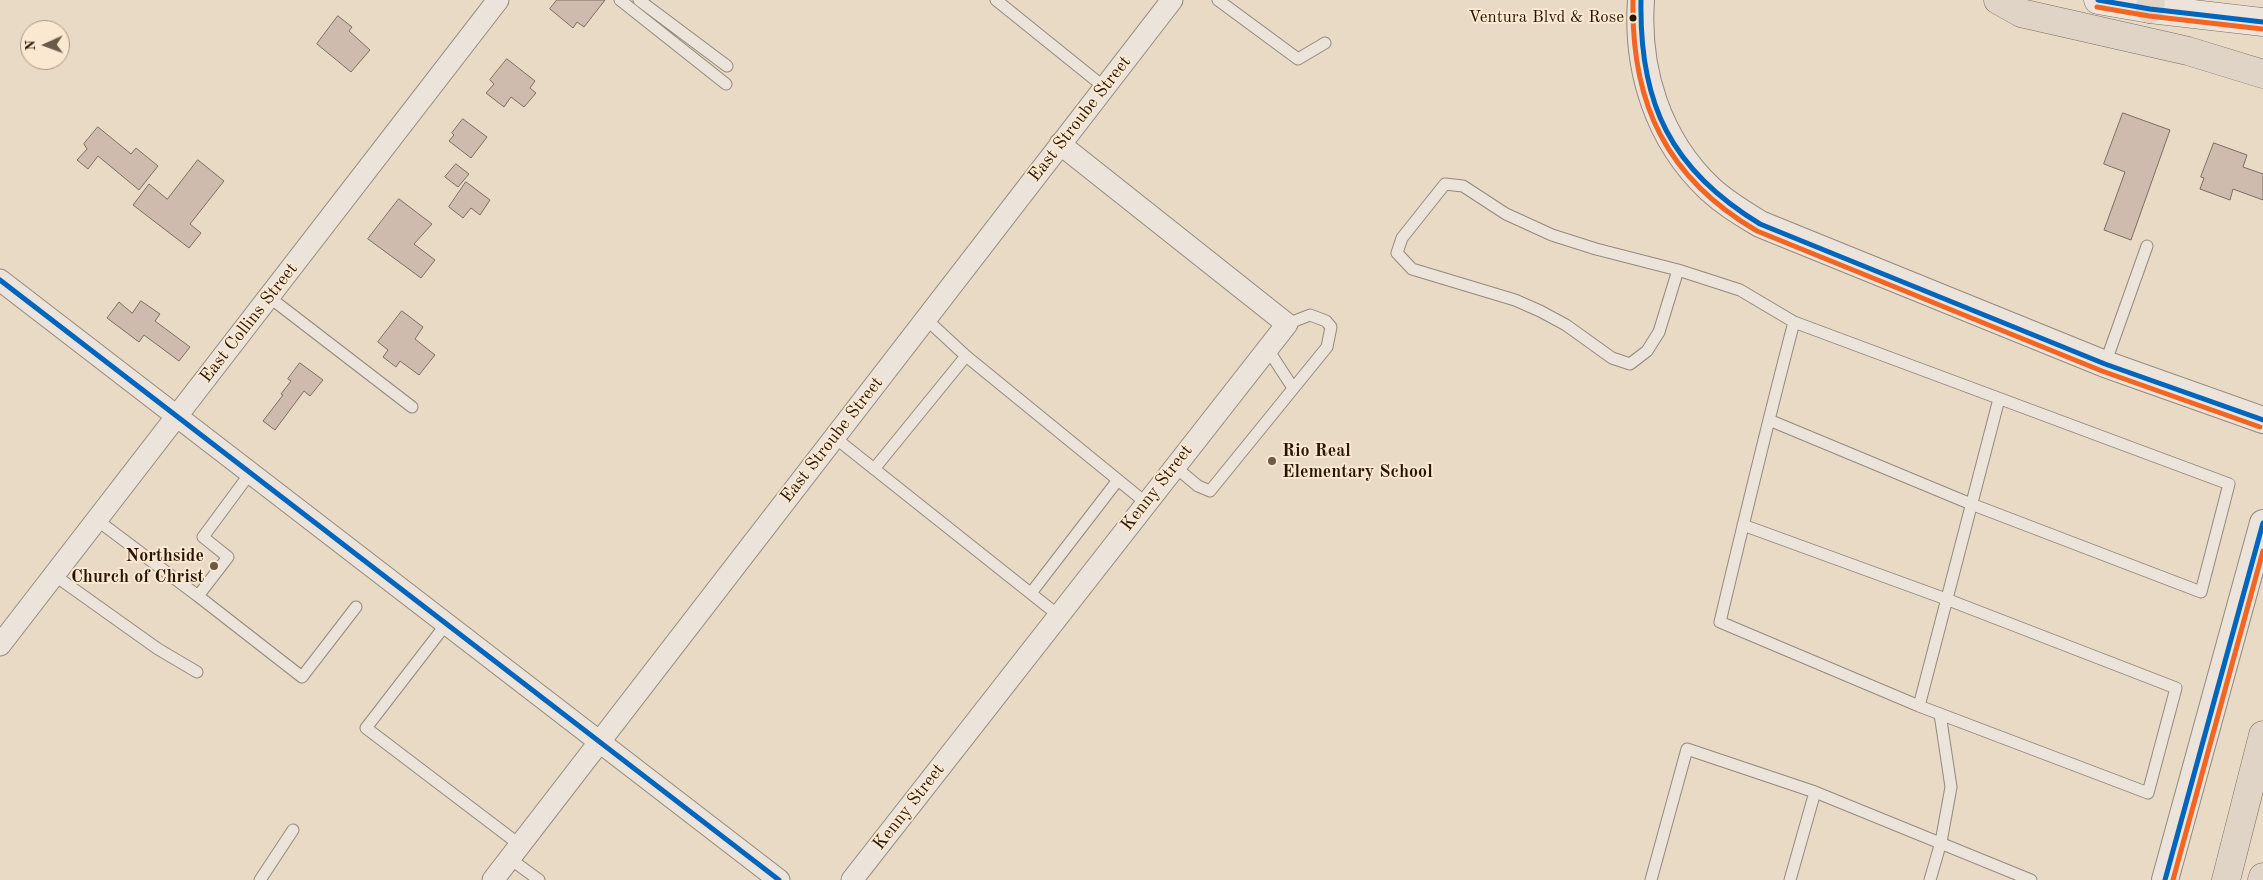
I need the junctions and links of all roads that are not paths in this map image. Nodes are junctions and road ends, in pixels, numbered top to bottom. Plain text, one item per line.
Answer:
1 (498, 0) edge
2 (620, 0) edge
3 (640, 0) edge
4 (996, 0) edge
5 (1172, 0) edge
6 (1218, 0) edge
7 (1641, 0) edge
8 (1998, 0) edge
9 (2098, 0) edge
10 (2151, 4) edge
11 (2263, 22) edge
12 (1325, 43) dead end
13 (728, 66) dead end
14 (2263, 74) edge
15 (726, 84) dead end
16 (1104, 87) junction
17 (1060, 144) junction
18 (2147, 246) dead end
19 (1678, 270) junction
20 (0, 280) edge
21 (269, 297) junction
22 (926, 319) junction
23 (1794, 322) junction
24 (1287, 324) junction
25 (1268, 348) junction
26 (966, 356) junction
27 (2105, 364) junction
28 (1293, 388) junction
29 (1999, 399) junction
30 (412, 407) dead end
31 (178, 415) junction
32 (1769, 420) junction
33 (2263, 420) edge
34 (834, 438) junction
35 (1174, 466) junction
36 (874, 469) junction
37 (251, 472) junction
38 (1118, 480) junction
39 (1146, 502) junction
40 (1971, 504) junction
41 (97, 520) junction
42 (2263, 523) edge
43 (1743, 525) junction
44 (54, 575) junction
45 (1031, 593) junction
46 (198, 596) junction
47 (1946, 599) junction
48 (356, 607) dead end
49 (1058, 615) junction
50 (447, 622) junction
51 (0, 646) edge
52 (197, 672) dead end
53 (1919, 706) junction
54 (1940, 714) junction
55 (2263, 734) edge
56 (600, 741) junction
57 (1815, 792) junction
58 (293, 830) dead end
59 (1941, 842) junction
60 (515, 852) junction
61 (260, 880) edge
62 (493, 880) edge
63 (539, 880) edge
64 (780, 880) edge
65 (852, 880) edge
66 (1651, 880) edge
67 (1790, 880) edge
68 (1930, 880) edge
69 (2032, 880) edge
70 (2165, 880) edge
71 (2226, 880) edge

1 - 21 street, East Collins Street
2 - 15 lane
3 - 13 lane
4 - 16 lane
5 - 16 street, East Stroube Street
6 - 12 lane
7 - 27 street
8 - 14 highway
9 - 10 main road
10 - 11 main road
16 - 17 street, East Stroube Street
17 - 22 street, East Stroube Street
17 - 24 street
18 - 27 lane
19 - 19 lane
19 - 23 lane
20 - 31 street
21 - 30 lane
21 - 31 street, East Collins Street
22 - 26 lane
22 - 34 street, East Stroube Street
23 - 29 lane
23 - 32 lane
24 - 25 street, Kenny Street
24 - 28 lane
25 - 28 lane
25 - 35 street, Kenny Street
26 - 36 lane
26 - 38 lane
27 - 33 street
28 - 35 lane
29 - 40 lane
29 - 40 lane
31 - 37 street
31 - 41 street, East Collins Street
32 - 40 lane
32 - 43 lane
34 - 36 lane
34 - 56 street, East Stroube Street
35 - 39 street, Kenny Street
36 - 45 lane
37 - 46 lane
37 - 50 street
38 - 39 lane
38 - 45 lane
39 - 49 street, Kenny Street
40 - 47 lane
41 - 44 street, East Collins Street
41 - 46 lane
42 - 70 street
43 - 47 lane
43 - 53 lane
44 - 51 street, East Collins Street
44 - 52 lane
45 - 49 lane
46 - 48 lane
47 - 53 lane
47 - 54 lane
49 - 65 street, Kenny Street
50 - 56 street
50 - 60 lane
53 - 54 lane
54 - 59 lane
55 - 71 highway
56 - 60 street, East Stroube Street
56 - 64 street
57 - 59 lane
57 - 66 lane
57 - 67 lane
58 - 61 lane
59 - 68 lane
59 - 69 lane
60 - 62 street, East Stroube Street
60 - 63 lane

